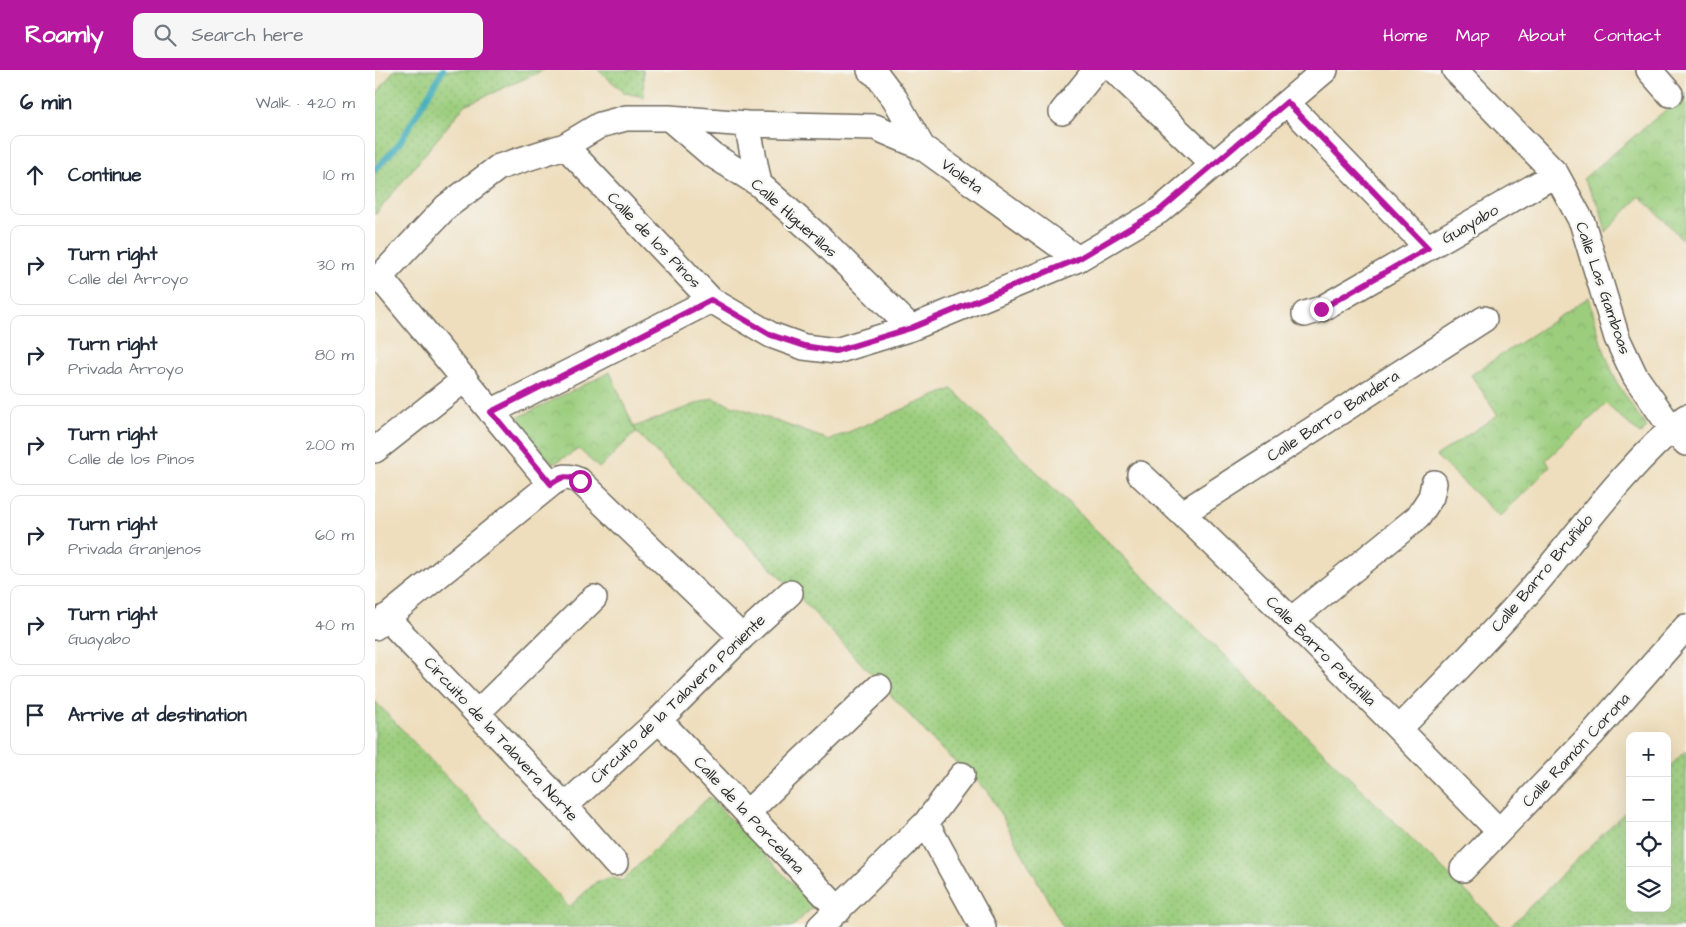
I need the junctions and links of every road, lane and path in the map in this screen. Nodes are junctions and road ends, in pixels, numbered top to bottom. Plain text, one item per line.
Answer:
1 (870, 70) edge
2 (1097, 70) edge
3 (1114, 70) edge
4 (1325, 70) edge
5 (1455, 70) edge
6 (1649, 70) edge
7 (1670, 94) dead end
8 (895, 99) junction
9 (1287, 102) junction
10 (1062, 112) dead end
11 (669, 118) junction
12 (747, 124) junction
13 (875, 127) junction
14 (565, 146) junction
15 (922, 147) junction
16 (1214, 165) junction
17 (1556, 174) junction
18 (759, 184) junction
19 (1428, 248) junction
20 (1078, 259) junction
21 (377, 278) edge
22 (711, 300) junction
23 (1305, 314) dead end
24 (1484, 319) dead end
25 (911, 328) junction
26 (465, 380) junction
27 (491, 412) junction
28 (1681, 430) edge
29 (375, 450) edge
30 (1140, 474) dead end
31 (560, 480) junction
32 (1434, 483) dead end
33 (1183, 514) junction
34 (790, 593) dead end
35 (594, 598) dead end
36 (1291, 620) junction
37 (380, 622) edge
38 (1686, 627) edge
39 (742, 637) junction
40 (879, 687) dead end
41 (477, 713) junction
42 (659, 720) junction
43 (1399, 729) junction
44 (962, 775) dead end
45 (565, 806) junction
46 (747, 813) junction
47 (926, 823) junction
48 (1499, 831) junction
49 (615, 863) dead end
50 (1463, 870) dead end
51 (839, 910) junction
52 (820, 927) edge
53 (983, 927) edge

1 - 8 street, Violeta
2 - 10 street
3 - 16 street
4 - 9 street, Calle de los Pinos
5 - 17 street, Calle Las Gamboas
6 - 7 street
8 - 13 street
8 - 15 street, Violeta
9 - 16 street, Calle de los Pinos
9 - 19 street
11 - 12 street
11 - 14 street
11 - 18 street, Calle Higuerillas
12 - 13 street
12 - 18 street
13 - 15 street
14 - 21 street
14 - 22 street, Calle de los Pinos
15 - 20 street, Violeta
16 - 20 street, Calle de los Pinos
17 - 19 street, Guayabo
17 - 28 street, Calle Las Gamboas
18 - 25 street, Calle Higuerillas
19 - 23 street, Guayabo
20 - 25 street, Calle de los Pinos
21 - 26 street
22 - 25 street, Calle de los Pinos
22 - 27 street
24 - 33 street, Calle Barro Bandera
26 - 27 street
26 - 29 street
27 - 31 street
28 - 43 street, Calle Barro Bruñido
30 - 33 street, Calle Barro Petatilla
31 - 37 street
31 - 39 street
32 - 36 street
33 - 36 street, Calle Barro Petatilla
34 - 39 street, Circuito de la Talavera Poniente
35 - 41 street
36 - 43 street, Calle Barro Petatilla
37 - 41 street, Circuito de la Talavera Norte
38 - 48 street, Calle Ramón Corona
39 - 42 street, Circuito de la Talavera Poniente
40 - 46 street
41 - 45 street, Circuito de la Talavera Norte
42 - 45 street, Circuito de la Talavera Poniente
42 - 46 street, Calle de la Porcelana
43 - 48 street, Calle Barro Petatilla
44 - 47 street
45 - 49 street, Circuito de la Talavera Norte
46 - 51 street, Calle de la Porcelana
47 - 51 street
47 - 53 street
48 - 50 street, Calle Ramón Corona
51 - 52 street

